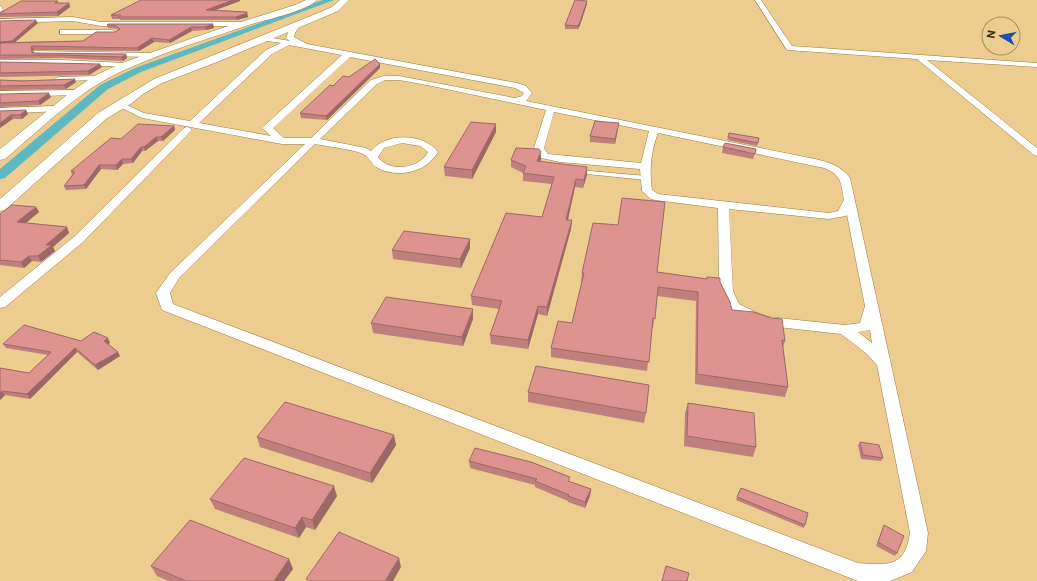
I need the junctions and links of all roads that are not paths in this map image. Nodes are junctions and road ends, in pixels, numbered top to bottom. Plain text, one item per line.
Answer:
1 (312, 0) edge
2 (345, 0) edge
3 (758, 0) edge
4 (0, 21) edge
5 (244, 24) junction
6 (297, 25) junction
7 (222, 31) junction
8 (63, 32) dead end
9 (118, 32) edge
10 (142, 32) edge
11 (264, 38) junction
12 (287, 42) junction
13 (312, 47) junction
14 (37, 52) edge
15 (348, 54) junction
16 (154, 55) junction
17 (919, 57) junction
18 (0, 62) edge
19 (126, 65) junction
20 (1037, 65) edge
21 (98, 78) junction
22 (46, 80) edge
23 (76, 93) junction
24 (0, 94) edge
25 (516, 101) junction
26 (120, 106) junction
27 (551, 108) junction
28 (55, 109) junction
29 (0, 111) edge
30 (190, 127) junction
31 (654, 130) junction
32 (282, 141) junction
33 (313, 141) junction
34 (1037, 153) edge
35 (370, 154) junction
36 (0, 156) edge
37 (614, 164) junction
38 (573, 171) edge
39 (647, 173) junction
40 (616, 175) junction
41 (850, 201) junction
42 (723, 205) junction
43 (0, 206) edge
44 (829, 216) junction
45 (855, 228) junction
46 (0, 304) edge
47 (871, 305) junction
48 (845, 330) junction
49 (884, 365) junction

1 - 5 street
2 - 6 street
3 - 17 street
4 - 5 street
5 - 7 street
6 - 11 street
6 - 13 street
7 - 10 street
7 - 16 street
8 - 9 street
11 - 12 street
11 - 26 street
12 - 13 street
12 - 30 street
13 - 15 street
14 - 16 street
15 - 25 street
15 - 32 street
16 - 19 street
17 - 20 street
17 - 34 street
18 - 19 street
19 - 21 street
21 - 22 street
21 - 23 street
23 - 24 street
23 - 28 street
25 - 27 street
25 - 33 street
26 - 30 street
26 - 43 street
27 - 31 street
27 - 37 street
28 - 29 street
28 - 36 street
30 - 32 street
30 - 46 street
31 - 39 street
31 - 41 street
32 - 33 street
33 - 35 street
33 - 49 street
35 - 35 street
37 - 39 street
37 - 40 lane
38 - 40 lane
39 - 40 lane
39 - 42 street
41 - 44 street
41 - 45 street
42 - 44 street
42 - 48 street
44 - 45 street
45 - 47 street
47 - 48 street
47 - 49 street
48 - 49 street

